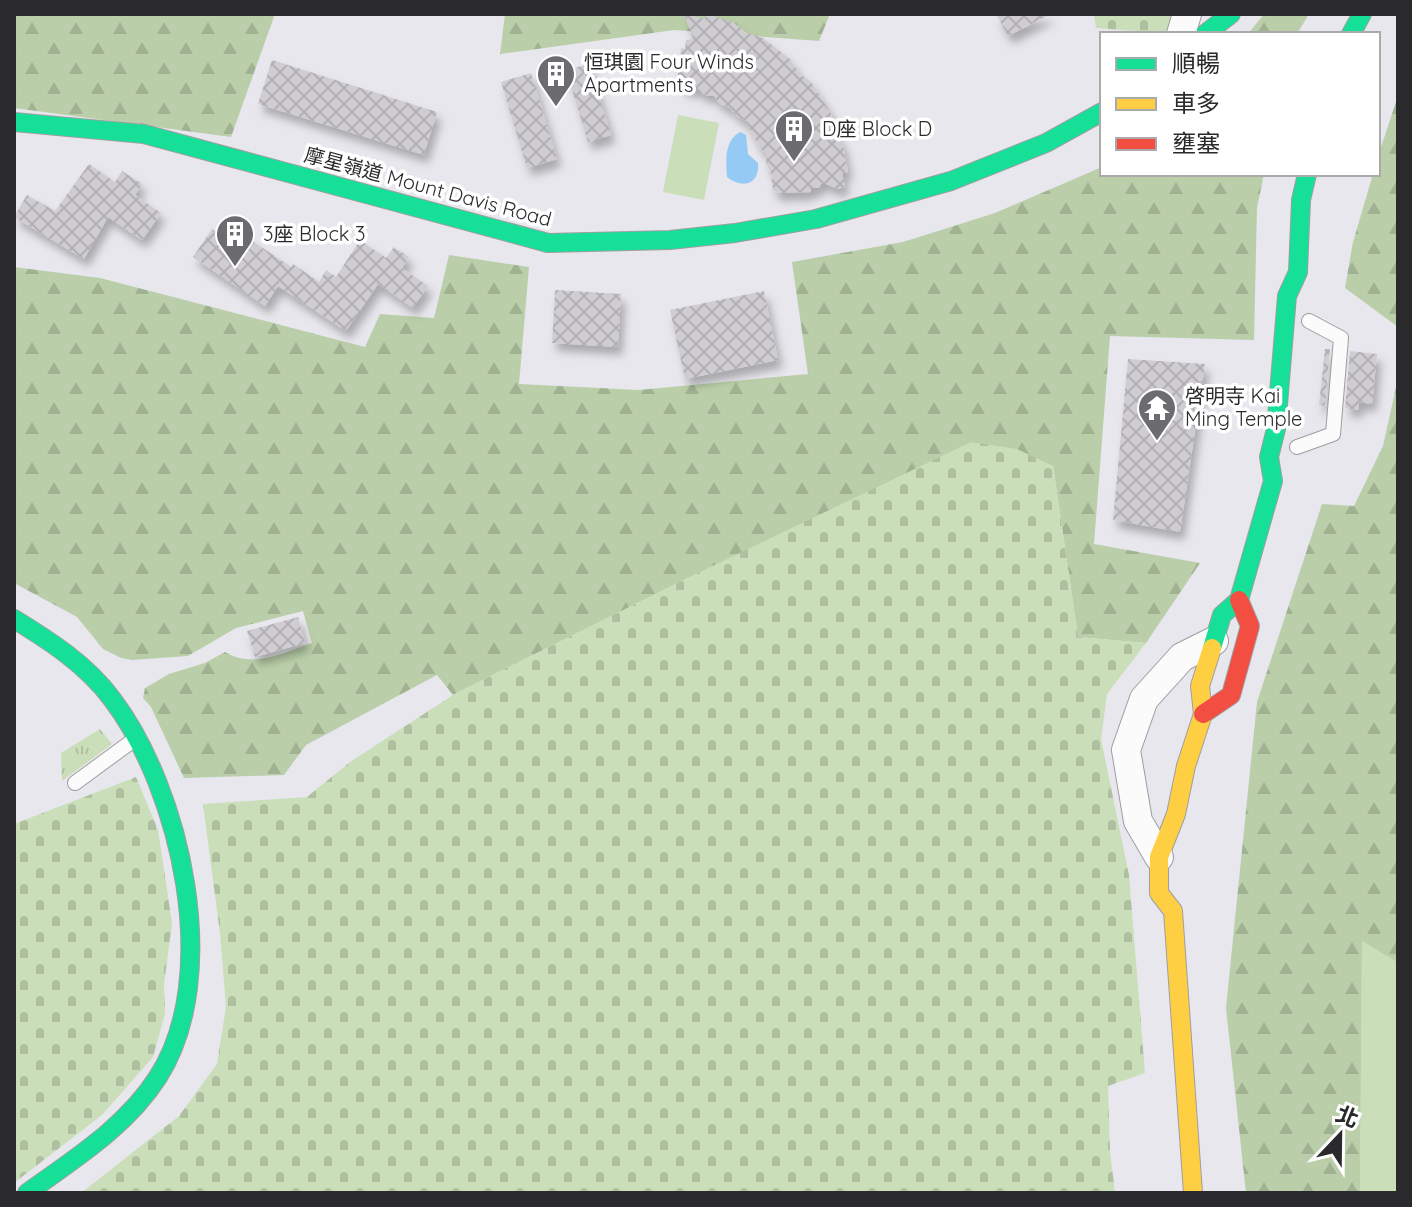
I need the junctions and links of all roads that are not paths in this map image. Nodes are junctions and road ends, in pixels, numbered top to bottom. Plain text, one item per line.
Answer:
1 (1231, 14) edge
2 (1362, 14) edge
3 (1208, 32) edge
4 (1352, 32) edge
5 (1100, 113) edge
6 (14, 122) edge
7 (1307, 176) edge
8 (1298, 272) junction
9 (1309, 329) joint
10 (1299, 439) joint
11 (1273, 481) junction
12 (1239, 600) junction
13 (15, 621) edge
14 (1214, 641) junction
15 (1203, 714) junction
16 (138, 737) junction
17 (75, 783) dead end
18 (1176, 814) junction
19 (1171, 851) junction
20 (1183, 894) dead end
21 (1173, 911) junction
22 (27, 1193) edge
23 (1193, 1193) edge

1 - 3 main road
2 - 4 main road
5 - 6 main road, 摩星嶺道 Mount Davis Road
7 - 8 main road
8 - 9 main road
8 - 11 main road
9 - 10 lane
10 - 11 main road
11 - 12 main road
12 - 14 main road
12 - 15 main road
13 - 16 main road
14 - 15 main road
14 - 19 street
15 - 18 main road
16 - 17 lane
16 - 22 main road
18 - 19 main road
18 - 19 main road
19 - 21 main road
20 - 21 main road
21 - 23 main road

